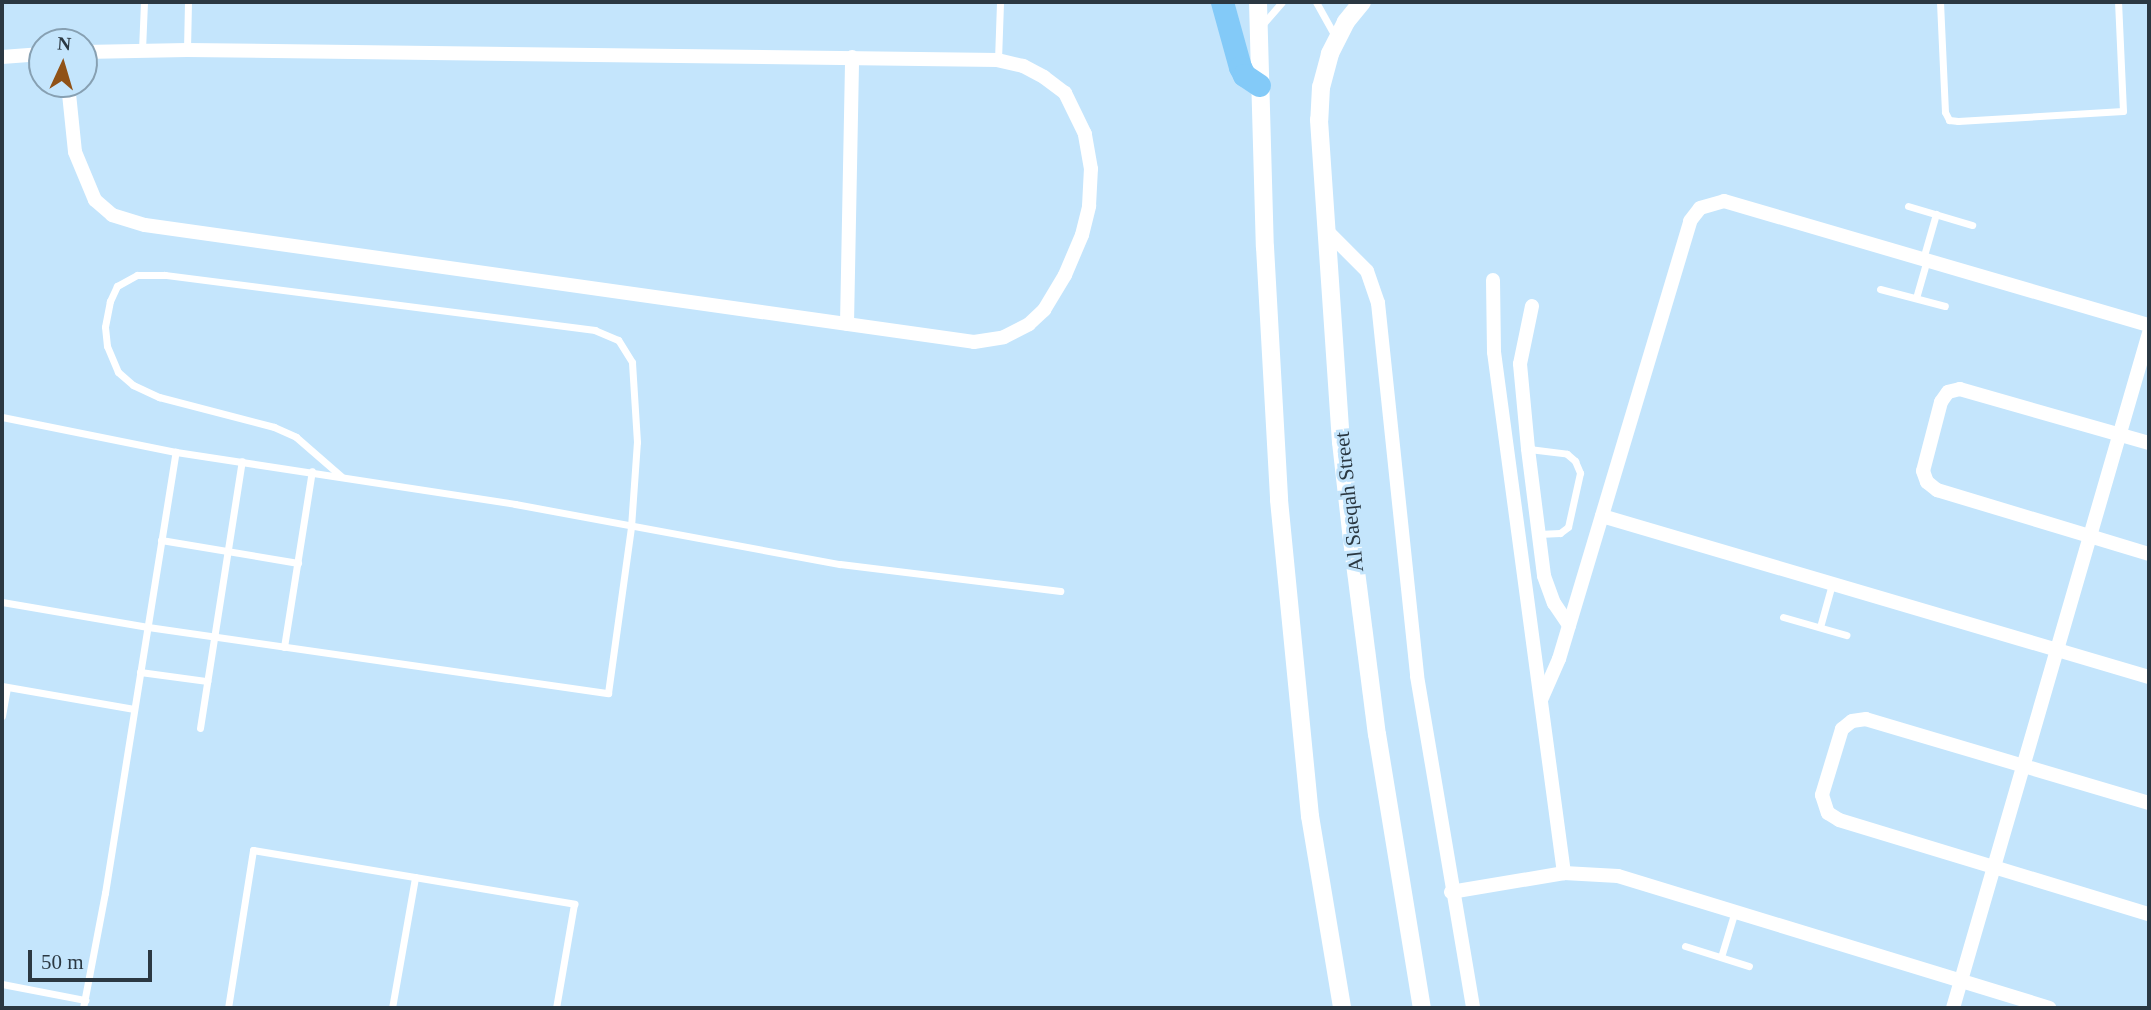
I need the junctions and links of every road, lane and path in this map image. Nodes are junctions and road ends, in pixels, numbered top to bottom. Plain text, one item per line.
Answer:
1 (144, 2) edge
2 (188, 2) edge
3 (1000, 2) edge
4 (1222, 2) edge
5 (1258, 2) edge
6 (1282, 2) edge
7 (1316, 2) edge
8 (1363, 2) edge
9 (1940, 2) edge
10 (2118, 2) edge
11 (1259, 29) junction
12 (1336, 39) junction
13 (142, 50) junction
14 (187, 50) junction
15 (98, 52) edge
16 (28, 55) edge
17 (2, 57) edge
18 (852, 57) junction
19 (998, 60) junction
20 (1259, 85) junction
21 (69, 98) edge
22 (1908, 206) dead end
23 (1936, 214) junction
24 (1972, 225) dead end
25 (1326, 230) junction
26 (1925, 259) junction
27 (1493, 279) dead end
28 (1880, 289) dead end
29 (1916, 298) junction
30 (1532, 306) dead end
31 (1945, 306) dead end
32 (847, 324) junction
33 (2149, 325) edge
34 (2149, 334) edge
35 (2, 416) edge
36 (2119, 434) junction
37 (2149, 443) edge
38 (1528, 449) junction
39 (176, 452) junction
40 (242, 461) junction
41 (312, 471) junction
42 (341, 476) junction
43 (1602, 516) junction
44 (631, 527) junction
45 (1539, 534) junction
46 (2089, 536) junction
47 (162, 540) junction
48 (228, 552) junction
49 (2149, 554) edge
50 (298, 563) junction
51 (1832, 584) junction
52 (1060, 591) dead end
53 (2, 602) edge
54 (1783, 617) dead end
55 (1569, 625) junction
56 (148, 627) junction
57 (1820, 627) junction
58 (1846, 635) dead end
59 (214, 636) junction
60 (284, 647) junction
61 (2057, 650) junction
62 (140, 672) junction
63 (2149, 677) edge
64 (207, 681) junction
65 (5, 686) edge
66 (1541, 700) junction
67 (134, 709) junction
68 (2, 716) edge
69 (201, 729) dead end
70 (2024, 765) junction
71 (2149, 803) edge
72 (1994, 867) junction
73 (1564, 873) junction
74 (415, 877) junction
75 (1451, 892) junction
76 (1735, 911) junction
77 (2149, 914) edge
78 (1685, 946) dead end
79 (1721, 957) junction
80 (1749, 966) dead end
81 (1961, 981) junction
82 (2, 984) edge
83 (84, 1004) edge
84 (228, 1008) edge
85 (392, 1008) edge
86 (556, 1008) edge
87 (1342, 1008) edge
88 (1422, 1008) edge
89 (1472, 1008) edge
90 (1953, 1008) edge
91 (2049, 1008) edge

1 - 13 lane
2 - 14 lane
3 - 19 lane
4 - 20 highway
5 - 11 street
6 - 11 lane
7 - 12 lane
8 - 12 street, Al Saeqah Street
9 - 10 lane
11 - 20 street
12 - 25 street, Al Saeqah Street
13 - 14 street
13 - 15 street
14 - 18 street
16 - 17 street
18 - 19 street
18 - 32 street
19 - 32 street
20 - 87 street
21 - 32 street
22 - 23 lane
23 - 24 lane
23 - 26 lane
25 - 75 street
25 - 88 street, Al Saeqah Street
26 - 29 lane
26 - 33 street
26 - 43 street
27 - 66 street
28 - 29 lane
29 - 31 lane
30 - 38 street
34 - 36 street
35 - 39 lane
36 - 37 street
36 - 46 street
36 - 46 street
38 - 45 street
38 - 45 lane
39 - 40 lane
39 - 47 lane
40 - 41 lane
40 - 48 lane
41 - 42 lane
41 - 50 lane
42 - 44 lane
42 - 44 lane
43 - 51 street
43 - 55 street
44 - 52 lane
44 - 60 lane
45 - 55 street
46 - 49 street
46 - 61 street
47 - 48 lane
47 - 56 lane
48 - 50 lane
48 - 59 lane
50 - 60 lane
51 - 57 lane
51 - 61 street
53 - 56 lane
54 - 57 lane
55 - 66 street
56 - 59 lane
56 - 62 lane
57 - 58 lane
59 - 60 lane
59 - 64 lane
61 - 63 street
61 - 70 street
62 - 64 lane
62 - 67 lane
64 - 69 lane
65 - 67 lane
65 - 68 lane
66 - 73 street
67 - 83 lane
70 - 71 street
70 - 72 street
70 - 72 street
72 - 77 street
72 - 81 street
73 - 75 street
73 - 76 street
74 - 84 lane
74 - 85 lane
74 - 86 lane
75 - 89 street
76 - 79 lane
76 - 81 street
78 - 79 lane
79 - 80 lane
81 - 90 street
81 - 91 street
82 - 83 lane

